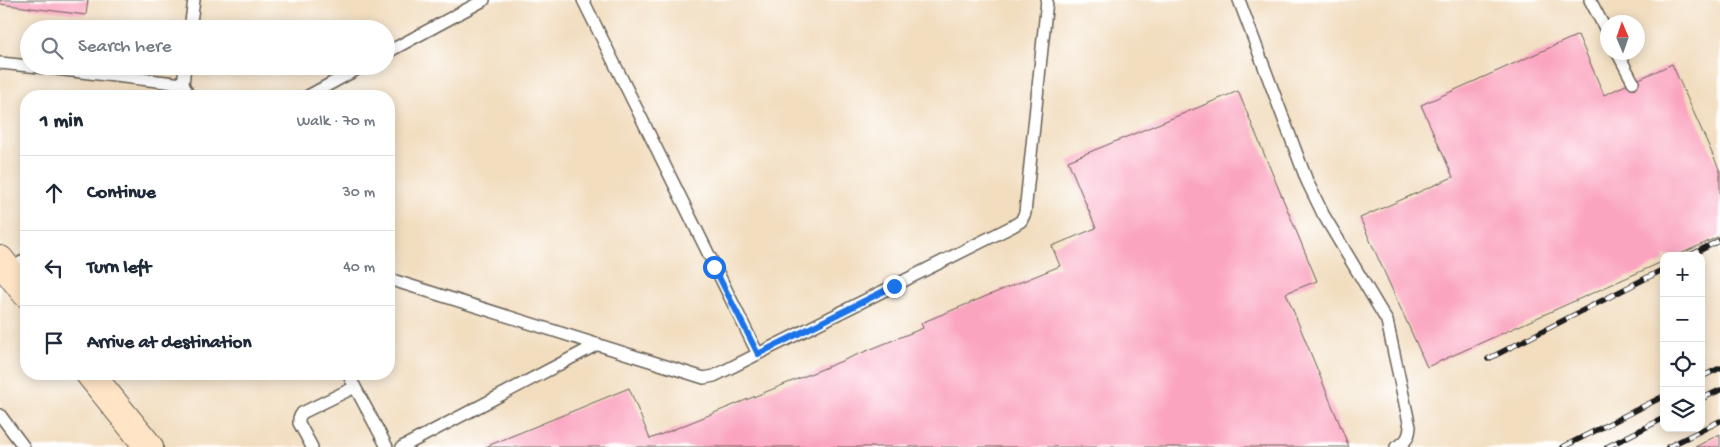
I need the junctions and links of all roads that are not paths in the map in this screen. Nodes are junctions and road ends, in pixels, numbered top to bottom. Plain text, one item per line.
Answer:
1 (194, 0) edge
2 (484, 0) edge
3 (583, 0) edge
4 (1047, 0) edge
5 (1239, 0) edge
6 (1590, 0) edge
7 (1600, 19) edge
8 (191, 20) edge
9 (395, 49) edge
10 (1622, 60) edge
11 (0, 63) edge
12 (20, 65) edge
13 (106, 75) edge
14 (184, 75) edge
15 (346, 75) edge
16 (1633, 82) dead end
17 (183, 84) junction
18 (186, 90) edge
19 (319, 90) edge
20 (9, 267) edge
21 (395, 281) edge
22 (20, 284) edge
23 (598, 344) junction
24 (758, 354) junction
25 (95, 380) edge
26 (351, 380) edge
27 (355, 387) junction
28 (1, 418) edge
29 (24, 447) edge
30 (149, 447) edge
31 (312, 447) edge
32 (387, 447) edge
33 (402, 447) edge
34 (1396, 447) edge

1 - 8 lane
2 - 9 lane
3 - 24 lane
4 - 24 lane
5 - 34 lane
6 - 7 lane
10 - 16 lane
11 - 12 lane
13 - 17 lane
14 - 17 lane
15 - 19 lane
17 - 18 lane
20 - 22 main road
21 - 23 lane
23 - 24 lane
23 - 33 lane
25 - 30 main road
26 - 27 lane
27 - 31 lane
27 - 32 lane
28 - 29 lane

